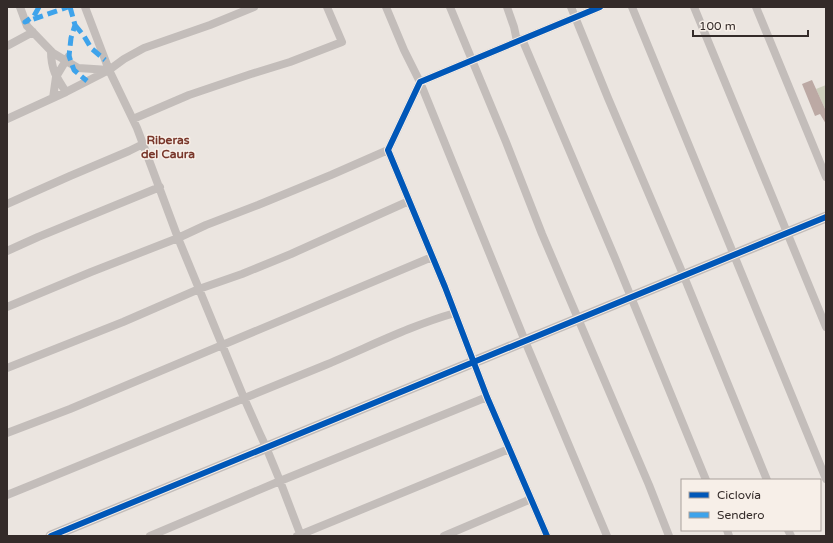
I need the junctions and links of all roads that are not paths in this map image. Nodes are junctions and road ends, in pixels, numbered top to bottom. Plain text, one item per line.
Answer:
1 (20, 7) edge
2 (85, 7) edge
3 (254, 7) edge
4 (327, 7) edge
5 (386, 7) edge
6 (450, 7) edge
7 (507, 7) edge
8 (571, 7) edge
9 (600, 7) edge
10 (632, 7) edge
11 (694, 7) edge
12 (756, 7) edge
13 (574, 17) junction
14 (33, 32) junction
15 (519, 40) junction
16 (7, 46) edge
17 (51, 51) junction
18 (67, 59) junction
19 (471, 60) junction
20 (109, 70) junction
21 (56, 77) junction
22 (420, 82) junction
23 (66, 92) junction
24 (52, 98) junction
25 (7, 118) edge
26 (133, 120) junction
27 (143, 144) junction
28 (388, 150) junction
29 (826, 177) edge
30 (160, 187) junction
31 (409, 200) junction
32 (7, 204) edge
33 (826, 217) edge
34 (787, 233) junction
35 (178, 238) junction
36 (7, 251) edge
37 (734, 255) junction
38 (432, 257) junction
39 (683, 276) junction
40 (199, 289) junction
41 (631, 298) junction
42 (7, 307) edge
43 (455, 313) junction
44 (578, 319) junction
45 (826, 327) edge
46 (525, 341) junction
47 (222, 345) junction
48 (474, 362) junction
49 (7, 368) edge
50 (487, 397) junction
51 (244, 398) junction
52 (7, 433) edge
53 (266, 447) junction
54 (509, 449) junction
55 (706, 479) edge
56 (767, 479) edge
57 (826, 479) edge
58 (280, 481) junction
59 (7, 495) edge
60 (531, 499) junction
61 (300, 535) edge
62 (51, 536) edge
63 (150, 536) edge
64 (444, 536) edge
65 (547, 536) edge
66 (608, 536) edge
67 (669, 536) edge

1 - 14 street
2 - 20 street
3 - 20 street
4 - 26 street
5 - 22 street
6 - 19 street
7 - 15 street
8 - 13 street
9 - 13 street
10 - 37 street
11 - 34 street
12 - 29 street
13 - 15 street
13 - 39 street
14 - 16 street
14 - 17 street
15 - 19 street
15 - 41 street
17 - 18 street
17 - 21 street
18 - 20 street
18 - 21 street
19 - 22 street
19 - 44 street
20 - 23 street
20 - 26 street
21 - 23 street
21 - 24 street
22 - 28 street
22 - 46 street
23 - 24 street
24 - 25 street
26 - 27 street
27 - 30 street
27 - 32 street
28 - 31 street
28 - 35 street
30 - 35 street
30 - 36 street
31 - 38 street
31 - 40 street
33 - 34 street
34 - 37 street
34 - 45 street
35 - 40 street
35 - 42 street
37 - 39 street
37 - 57 street
38 - 43 street
38 - 47 street
39 - 41 street
39 - 56 street
40 - 47 street
40 - 49 street
41 - 44 street
41 - 55 street
43 - 48 street
43 - 51 street
44 - 46 street
44 - 67 street
46 - 48 street
46 - 66 street
47 - 51 street
47 - 52 street
48 - 50 street
48 - 53 street
50 - 54 street
50 - 58 street
51 - 53 street
51 - 59 street
53 - 58 street
53 - 62 street
54 - 60 street
54 - 61 street
58 - 61 street
58 - 63 street
60 - 64 street
60 - 65 street

